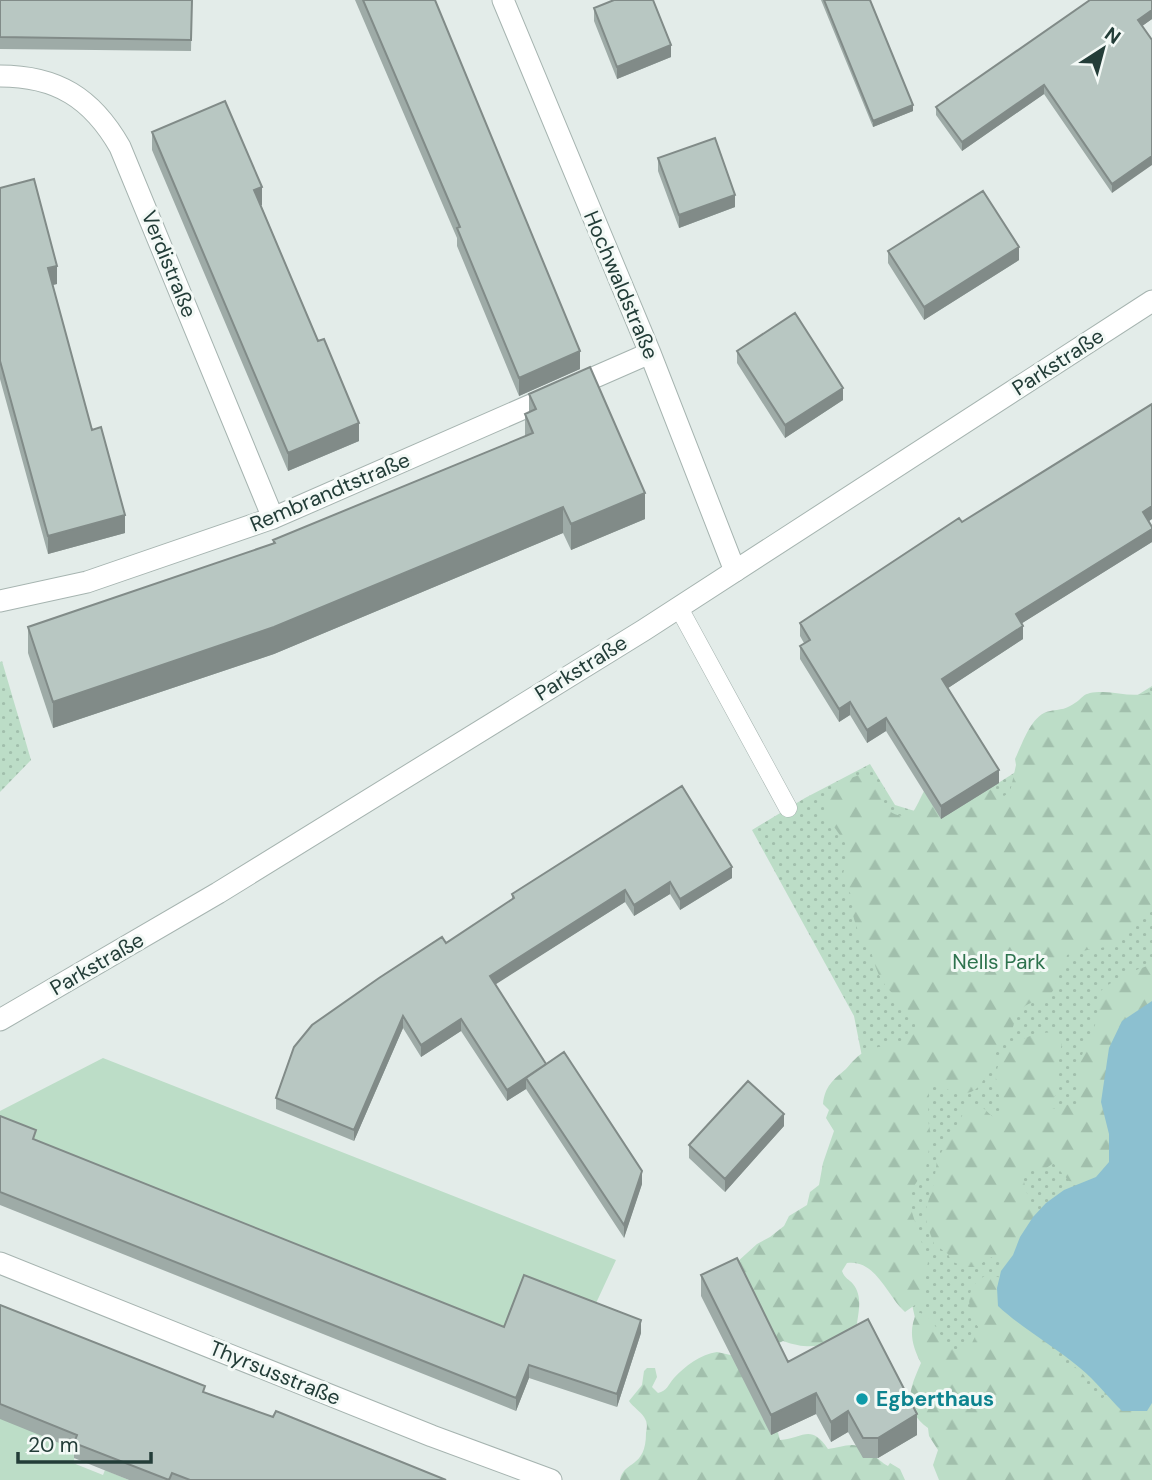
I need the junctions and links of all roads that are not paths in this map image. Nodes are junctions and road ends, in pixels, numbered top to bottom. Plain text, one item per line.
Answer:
1 (503, 0) edge
2 (0, 76) edge
3 (1152, 301) edge
4 (650, 353) junction
5 (274, 518) junction
6 (736, 571) junction
7 (0, 601) edge
8 (679, 608) junction
9 (788, 808) dead end
10 (0, 1020) edge
11 (0, 1263) edge
12 (551, 1480) edge

1 - 4 street, Hochwaldstraße
2 - 5 street, Verdistraße
3 - 6 street, Parkstraße
4 - 5 street, Rembrandtstraße
4 - 6 street, Hochwaldstraße
5 - 7 street, Rembrandtstraße
6 - 8 street, Parkstraße
8 - 9 lane
8 - 10 street, Parkstraße
11 - 12 street, Thyrsusstraße

